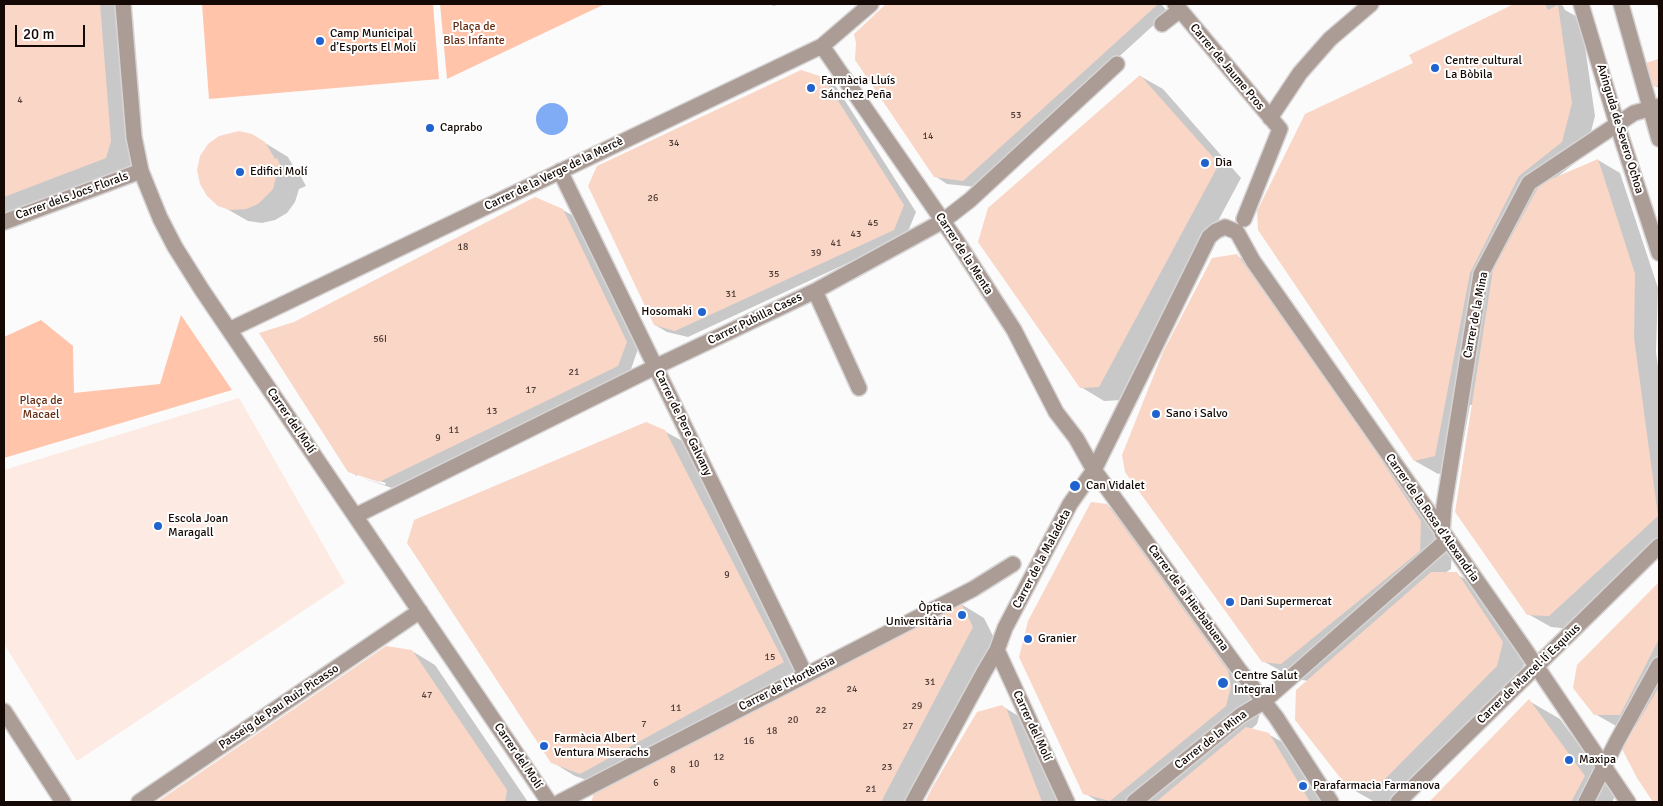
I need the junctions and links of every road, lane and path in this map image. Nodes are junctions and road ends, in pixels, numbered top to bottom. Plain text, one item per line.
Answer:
1 (123, 4) edge
2 (871, 4) edge
3 (1371, 4) edge
4 (1581, 4) edge
5 (1621, 4) edge
6 (1177, 7) edge
7 (1162, 24) dead end
8 (822, 46) junction
9 (1117, 64) dead end
10 (1655, 107) edge
11 (1275, 123) junction
12 (1617, 124) junction
13 (1659, 139) edge
14 (141, 171) junction
15 (560, 171) junction
16 (943, 221) junction
17 (4, 222) edge
18 (1241, 226) junction
19 (1659, 253) edge
20 (815, 291) junction
21 (228, 330) junction
22 (655, 367) junction
23 (859, 388) dead end
24 (1094, 470) junction
25 (355, 516) junction
26 (1445, 537) junction
27 (1659, 546) edge
28 (1013, 564) dead end
29 (420, 611) junction
30 (997, 650) junction
31 (1659, 665) edge
32 (1536, 667) junction
33 (805, 674) junction
34 (1263, 702) junction
35 (4, 711) edge
36 (1604, 767) junction
37 (63, 802) edge
38 (139, 802) edge
39 (549, 802) edge
40 (560, 802) edge
41 (913, 802) edge
42 (1067, 802) edge
43 (1134, 802) edge
44 (1331, 802) edge
45 (1398, 802) edge
46 (1586, 802) edge
47 (1628, 802) edge

1 - 14 street, Carrer del Molí
2 - 8 street, Carrer de la Verge de la Mercè
3 - 11 street
4 - 12 street, Avinguda de Severo Ochoa
5 - 10 street
6 - 7 street
6 - 11 street, Carrer de Jaume Pros
8 - 15 street, Carrer de la Verge de la Mercè
8 - 16 street, Carrer de la Menta
9 - 16 street, Carrer Pubilla Cases
10 - 12 street, Carrer de la Mina
10 - 13 street
11 - 18 street
12 - 19 street, Avinguda de Severo Ochoa
12 - 26 street, Carrer de la Mina
14 - 17 street, Carrer dels Jocs Florals
14 - 21 street, Carrer del Molí
15 - 21 street, Carrer de la Verge de la Mercè
15 - 22 street, Carrer de Pere Galvany
16 - 20 street, Carrer Pubilla Cases
16 - 24 street, Carrer de la Menta
18 - 24 street, Carrer de la Maladeta
18 - 26 street, Carrer de la Rosa d'Alexandria
20 - 22 street, Carrer Pubilla Cases
20 - 23 street
21 - 25 street, Carrer del Molí
22 - 25 street, Carrer Pubilla Cases
22 - 33 street, Carrer de Pere Galvany
24 - 30 street, Carrer de la Maladeta
24 - 34 street, Carrer de la Hierbabuena
25 - 29 street, Carrer del Molí
26 - 32 street, Carrer de la Rosa d'Alexandria
26 - 34 street, Carrer de la Mina
27 - 32 street, Carrer de Marcel·lí Esquius
28 - 33 street, Carrer de l'Hortènsia
29 - 38 street, Passeig de Pau Ruiz Picasso
29 - 39 street, Carrer del Molí
30 - 41 street, Carrer de la Maladeta
30 - 42 street, Carrer del Molí
31 - 36 street
32 - 36 street, Carrer de la Rosa d'Alexandria
32 - 45 street, Carrer de Marcel·lí Esquius
33 - 40 street, Carrer de l'Hortènsia
34 - 43 street, Carrer de la Mina
34 - 44 street, Carrer de la Hierbabuena
35 - 37 street
36 - 46 street
36 - 47 street, Carrer de la Rosa d'Alexandria

